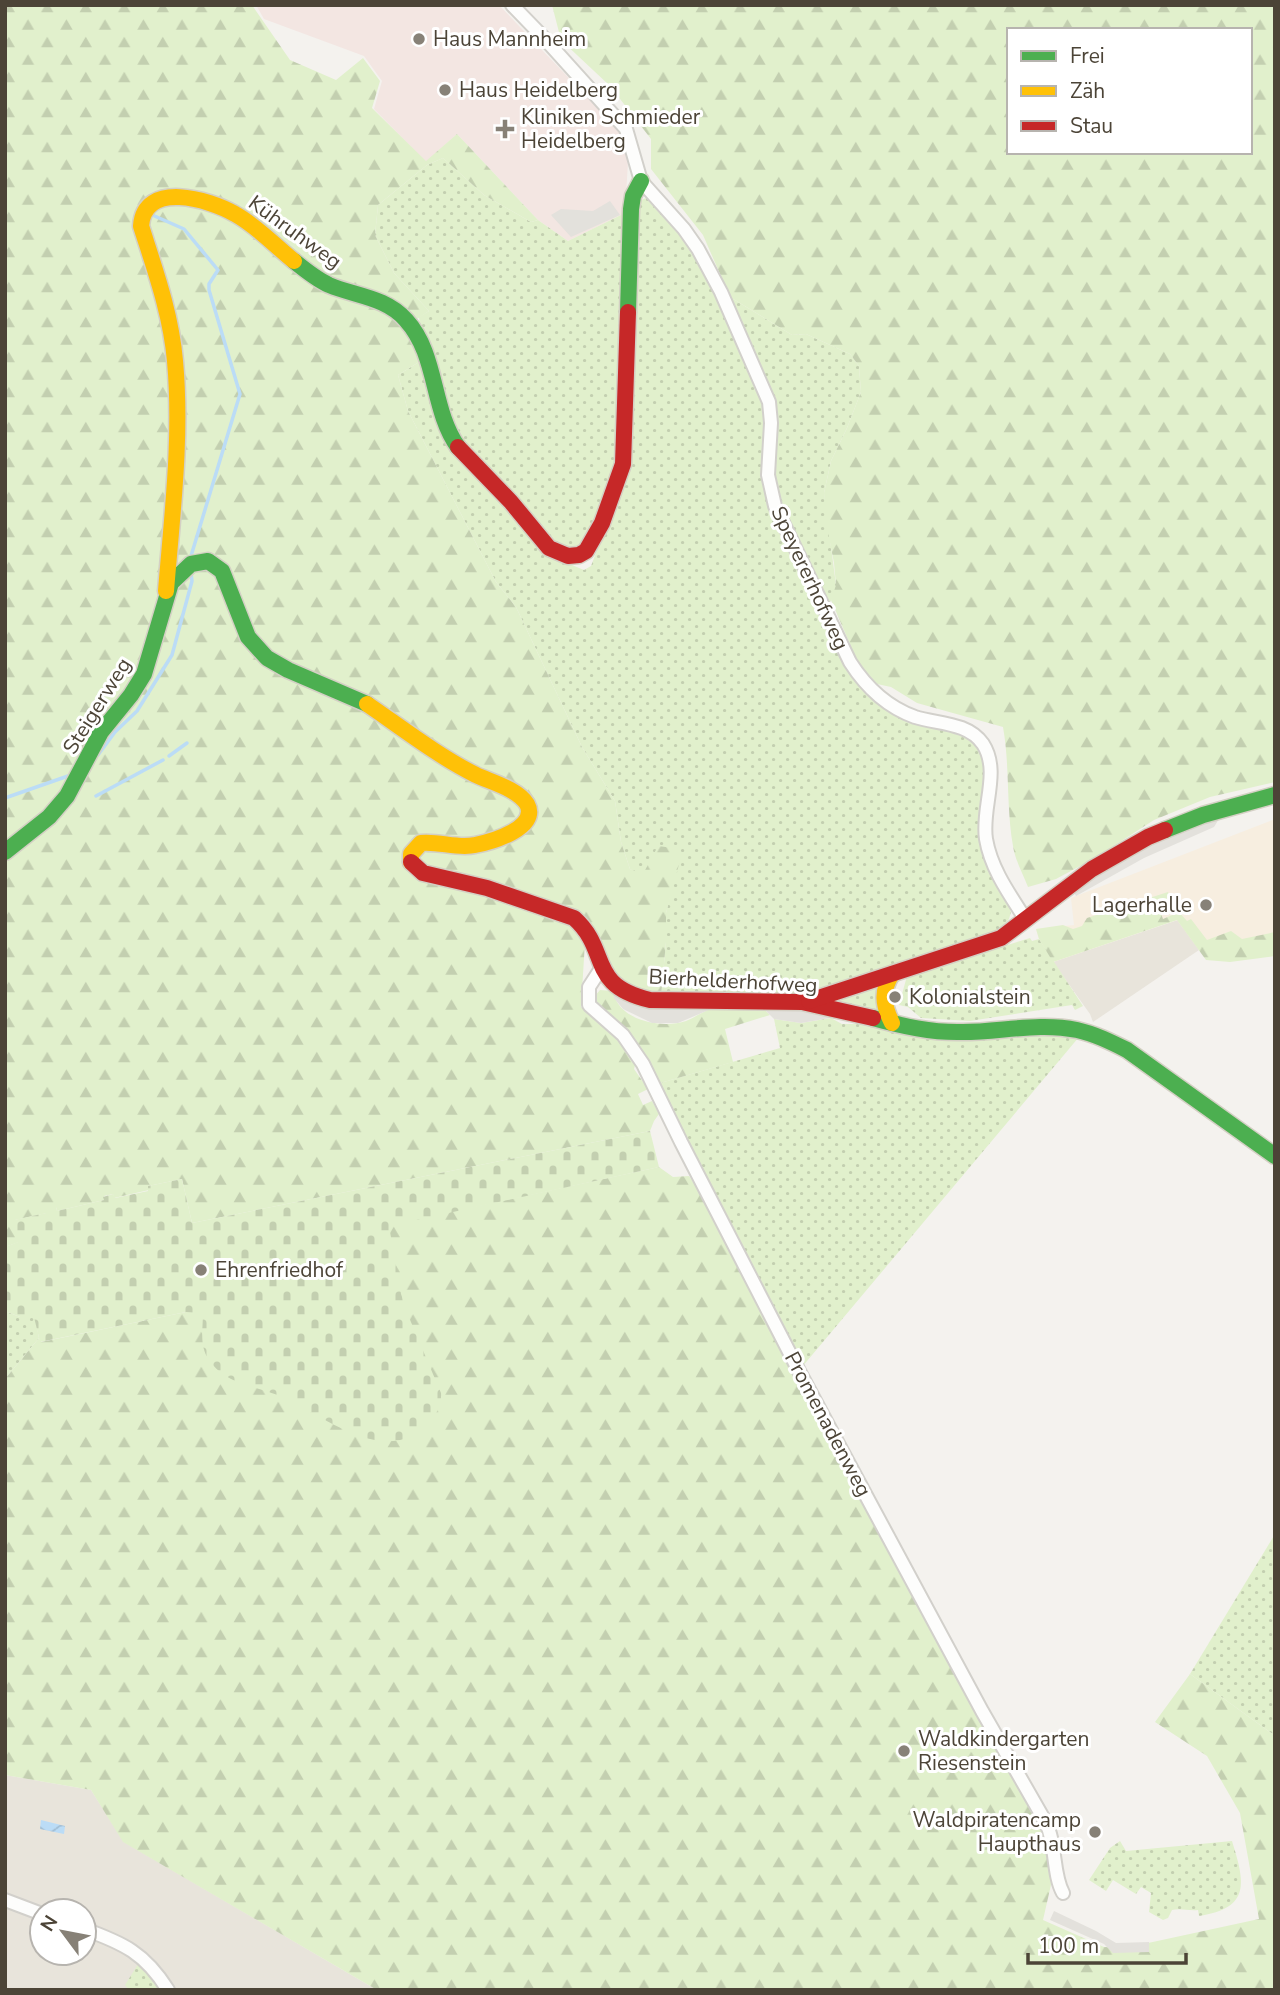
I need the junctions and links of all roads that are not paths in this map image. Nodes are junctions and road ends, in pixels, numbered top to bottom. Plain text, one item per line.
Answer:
1 (512, 5) edge
2 (641, 181) junction
3 (166, 594) junction
4 (1275, 795) edge
5 (5, 852) edge
6 (1026, 920) junction
7 (601, 967) junction
8 (892, 974) junction
9 (805, 1003) junction
10 (892, 1023) junction
11 (1275, 1156) edge
12 (1063, 1894) dead end
13 (5, 1900) edge
14 (28, 1909) edge
15 (98, 1934) edge
16 (167, 1990) edge

1 - 2 street
2 - 3 street, Kühruhweg
2 - 6 street, Speyererhofweg
3 - 5 street, Steigerweg
3 - 7 street, Bierhelderhofweg
4 - 6 street
6 - 8 street
7 - 9 street, Bierhelderhofweg
7 - 12 street, Promenadenweg
8 - 9 street
8 - 10 street
9 - 10 street, Bierhelderhofweg
10 - 11 street, Bierhelderhofweg
13 - 14 street
15 - 16 street

